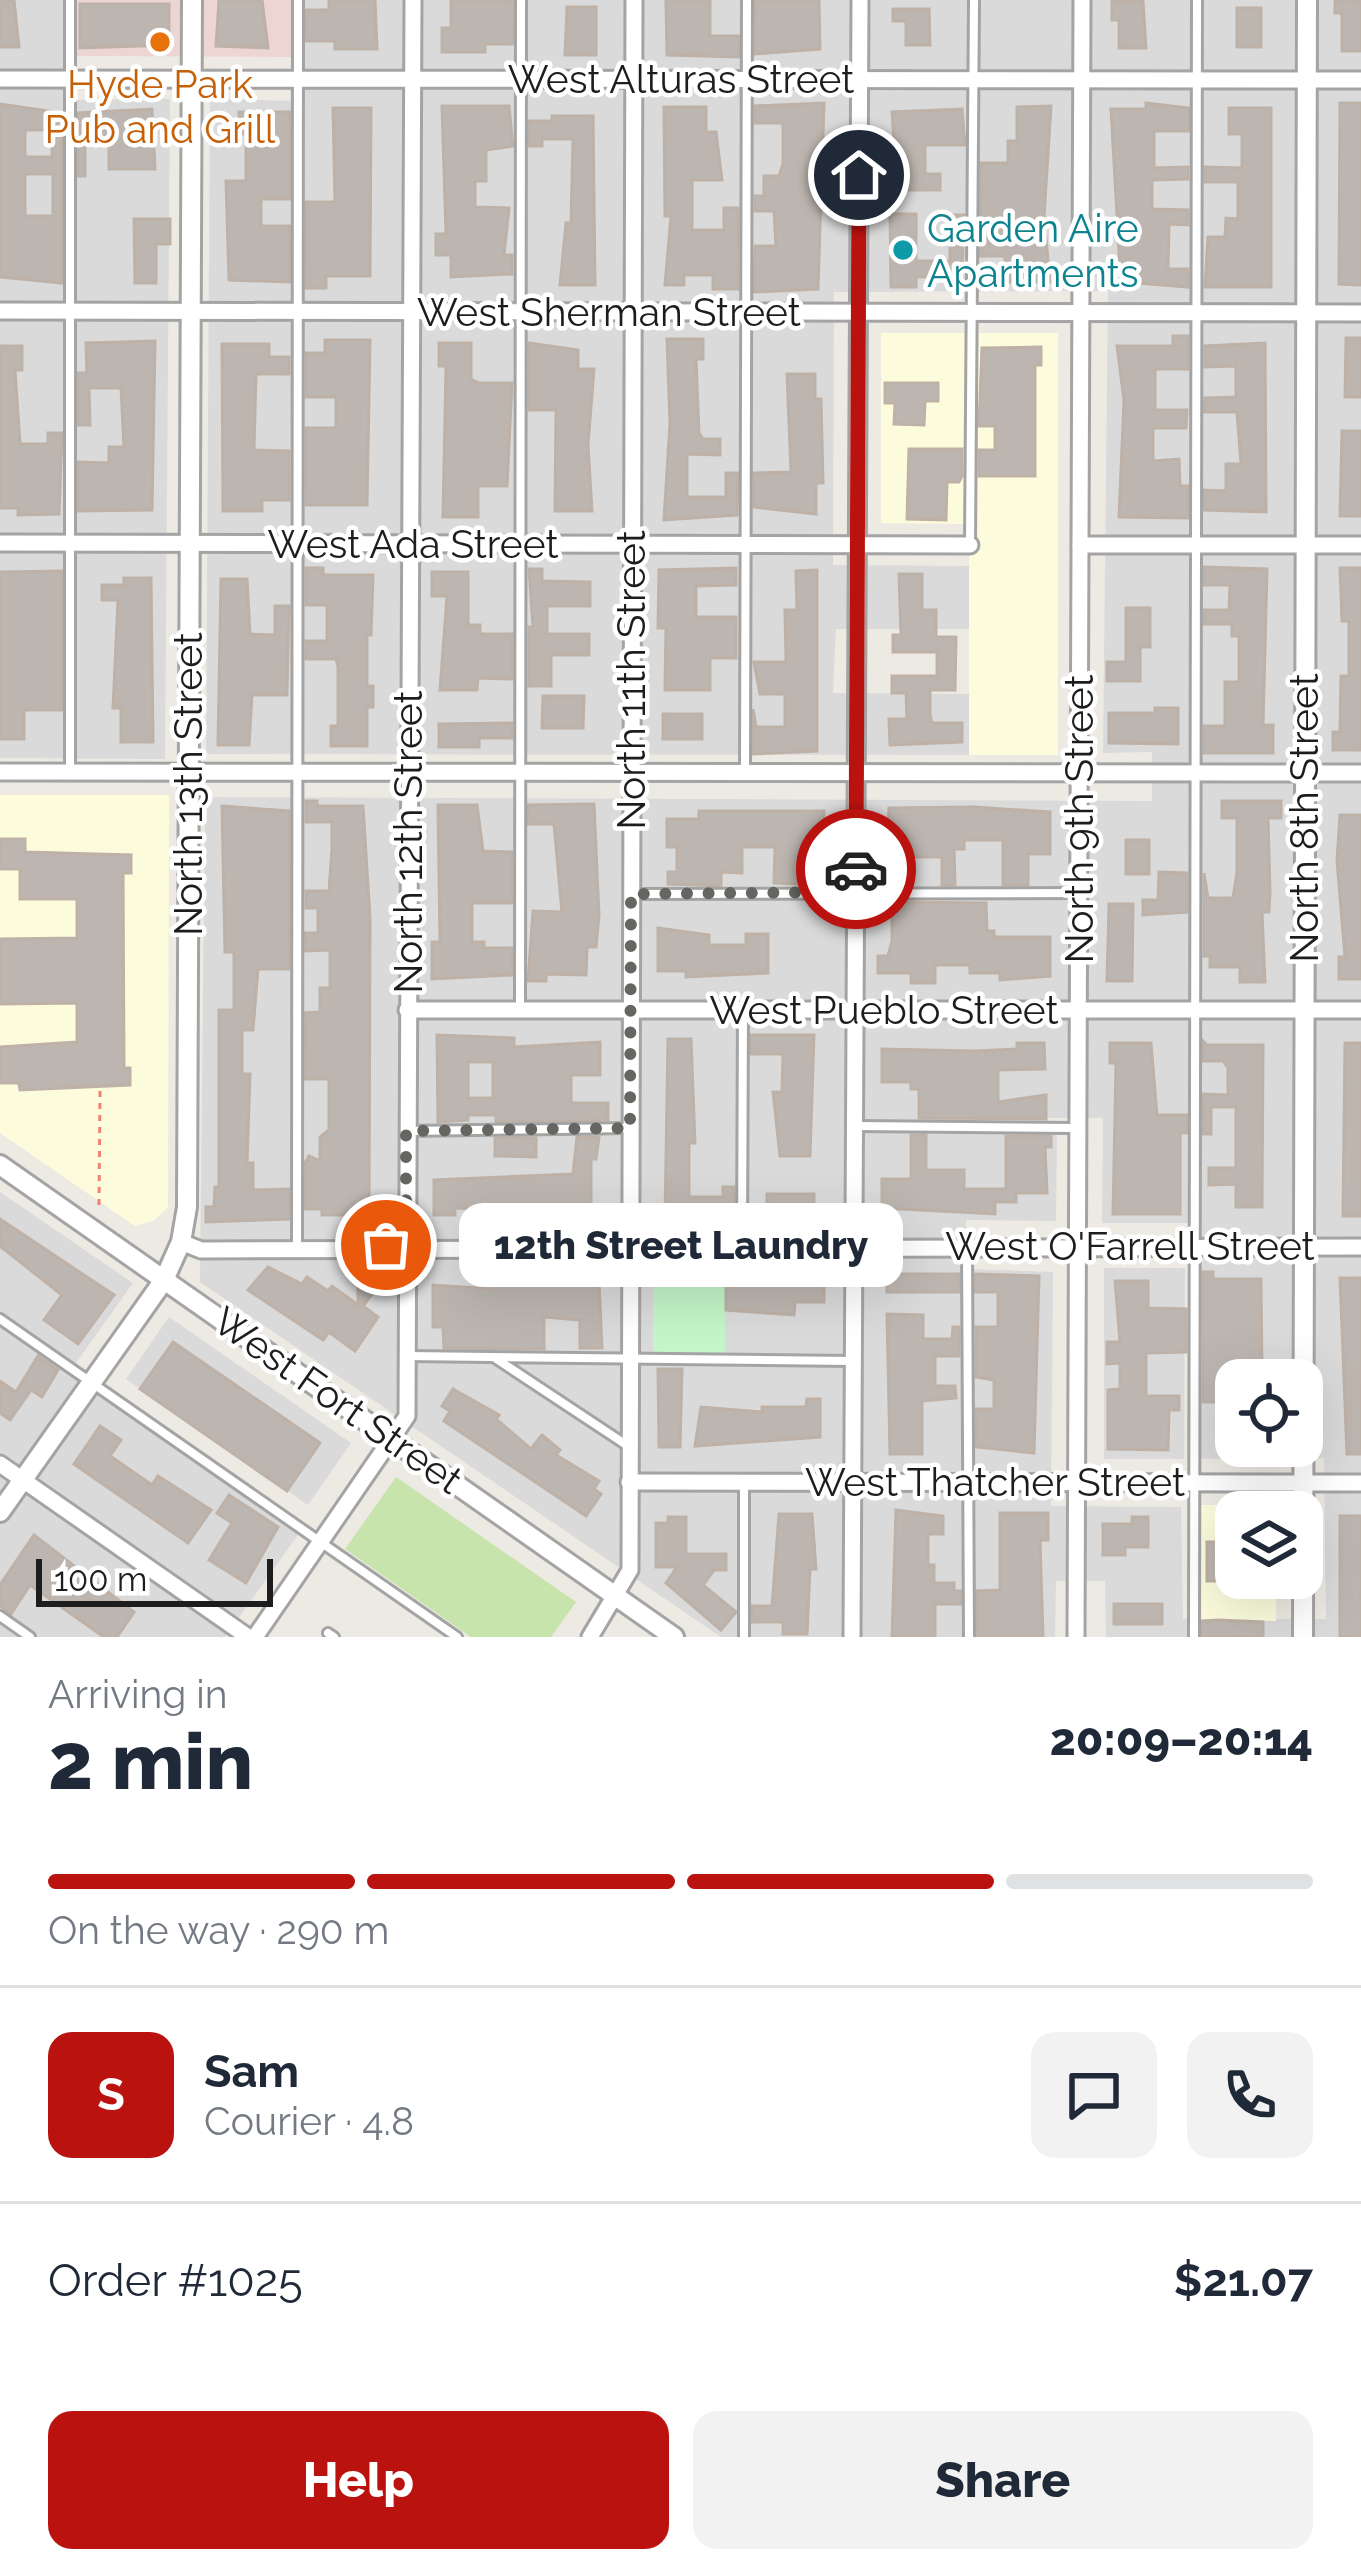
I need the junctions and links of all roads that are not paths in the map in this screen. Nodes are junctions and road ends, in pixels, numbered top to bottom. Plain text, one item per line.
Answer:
1 (70, 0) edge
2 (192, 0) edge
3 (298, 0) edge
4 (413, 0) edge
5 (521, 0) edge
6 (634, 0) edge
7 (746, 0) edge
8 (860, 0) edge
9 (974, 0) edge
10 (1082, 0) edge
11 (1197, 0) edge
12 (1307, 0) edge
13 (0, 79) edge
14 (70, 79) junction
15 (191, 79) junction
16 (297, 79) junction
17 (412, 79) junction
18 (521, 79) junction
19 (634, 79) junction
20 (746, 79) junction
21 (859, 80) junction
22 (973, 80) junction
23 (1082, 80) junction
24 (1196, 80) junction
25 (1307, 80) junction
26 (1361, 80) edge
27 (0, 311) edge
28 (72, 311) junction
29 (190, 311) junction
30 (297, 311) junction
31 (411, 312) junction
32 (521, 312) junction
33 (632, 312) junction
34 (746, 312) junction
35 (858, 312) junction
36 (972, 312) junction
37 (1081, 313) junction
38 (1195, 313) junction
39 (1306, 313) junction
40 (1361, 313) edge
41 (0, 543) edge
42 (70, 543) junction
43 (190, 543) junction
44 (296, 543) junction
45 (410, 544) junction
46 (517, 544) junction
47 (632, 544) junction
48 (746, 544) junction
49 (857, 544) junction
50 (970, 545) joint
51 (1080, 545) junction
52 (1194, 545) junction
53 (1305, 545) junction
54 (1361, 545) edge
55 (0, 772) edge
56 (70, 772) junction
57 (189, 772) junction
58 (295, 772) junction
59 (409, 772) junction
60 (520, 773) junction
61 (631, 773) junction
62 (745, 773) junction
63 (856, 773) junction
64 (1079, 773) junction
65 (1197, 773) junction
66 (1304, 773) junction
67 (1361, 773) edge
68 (856, 892) junction
69 (1079, 893) junction
70 (631, 894) junction
71 (407, 1010) junction
72 (520, 1010) junction
73 (631, 1010) junction
74 (743, 1010) junction
75 (855, 1010) junction
76 (1078, 1010) junction
77 (1195, 1010) junction
78 (1304, 1010) junction
79 (1361, 1010) edge
80 (855, 1126) junction
81 (630, 1128) junction
82 (1078, 1128) junction
83 (406, 1131) junction
84 (0, 1165) edge
85 (181, 1242) junction
86 (297, 1245) junction
87 (406, 1245) junction
88 (630, 1246) junction
89 (742, 1246) junction
90 (854, 1246) junction
91 (967, 1246) junction
92 (1078, 1246) junction
93 (1195, 1246) junction
94 (1303, 1247) junction
95 (1361, 1247) edge
96 (164, 1280) junction
97 (0, 1318) edge
98 (406, 1356) junction
99 (495, 1358) junction
100 (629, 1360) junction
101 (854, 1361) junction
102 (92, 1383) junction
103 (394, 1438) junction
104 (629, 1447) junction
105 (0, 1464) edge
106 (23, 1480) junction
107 (629, 1482) junction
108 (744, 1482) junction
109 (853, 1482) junction
110 (967, 1482) junction
111 (1077, 1482) junction
112 (1194, 1483) junction
113 (1304, 1483) junction
114 (1361, 1483) edge
115 (0, 1512) edge
116 (320, 1542) junction
117 (618, 1598) junction
118 (0, 1616) edge
119 (30, 1637) edge
120 (251, 1637) edge
121 (457, 1637) edge
122 (590, 1637) edge
123 (674, 1637) edge
124 (744, 1637) edge
125 (853, 1637) edge
126 (969, 1637) edge
127 (1076, 1637) edge
128 (1194, 1637) edge
129 (1304, 1637) edge

1 - 14 lane
2 - 15 street, North 13th Street
3 - 16 lane
4 - 17 street, North 12th Street
5 - 18 lane
6 - 19 street, North 11th Street
7 - 20 lane
8 - 21 street
9 - 22 lane
10 - 23 street, North 9th Street
11 - 24 lane
12 - 25 street, North 8th Street
13 - 14 street, West Alturas Street
14 - 15 street, West Alturas Street
14 - 28 lane
15 - 16 street, West Alturas Street
15 - 29 street, North 13th Street
16 - 17 street, West Alturas Street
16 - 30 lane
17 - 18 street, West Alturas Street
17 - 31 street, North 12th Street
18 - 19 street, West Alturas Street
18 - 32 lane
19 - 20 street, West Alturas Street
19 - 33 street, North 11th Street
20 - 21 street, West Alturas Street
20 - 34 lane
21 - 22 street, West Alturas Street
21 - 35 street
22 - 23 street, West Alturas Street
22 - 36 lane
23 - 24 street, West Alturas Street
23 - 37 street, North 9th Street
24 - 25 street, West Alturas Street
24 - 38 lane
25 - 26 street, West Alturas Street
25 - 39 street, North 8th Street
27 - 28 street, West Sherman Street
28 - 29 street, West Sherman Street
28 - 42 lane
29 - 30 street, West Sherman Street
29 - 43 street, North 13th Street
30 - 31 street, West Sherman Street
30 - 44 lane
31 - 32 street, West Sherman Street
31 - 45 street, North 12th Street
32 - 33 street, West Sherman Street
32 - 46 lane
33 - 34 street, West Sherman Street
33 - 47 street, North 11th Street
34 - 35 street, West Sherman Street
34 - 48 lane
35 - 36 street, West Sherman Street
35 - 49 street
36 - 37 street, West Sherman Street
36 - 50 lane
37 - 38 street, West Sherman Street
37 - 51 street, North 9th Street
38 - 39 street, West Sherman Street
38 - 52 lane
39 - 40 street, West Sherman Street
39 - 53 street, North 8th Street
41 - 42 street, West Ada Street
42 - 43 street, West Ada Street
42 - 56 lane
43 - 44 street, West Ada Street
43 - 57 street, North 13th Street
44 - 45 street, West Ada Street
44 - 58 lane
45 - 46 street, West Ada Street
45 - 59 street, North 12th Street
46 - 47 street, West Ada Street
46 - 60 lane
47 - 48 street, West Ada Street
47 - 61 street, North 11th Street
48 - 49 street, West Ada Street
48 - 62 lane
49 - 50 street, West Ada Street
49 - 63 street
51 - 52 street
51 - 64 street, North 9th Street
52 - 53 street
52 - 65 lane
53 - 54 street
53 - 66 street, North 8th Street
55 - 56 street
56 - 57 street
57 - 58 street
57 - 85 street, North 13th Street
58 - 59 street
58 - 86 lane
59 - 60 street
59 - 71 street, North 12th Street
60 - 61 street
60 - 72 lane
61 - 62 street
61 - 70 street, North 11th Street
62 - 63 street
63 - 64 street
63 - 68 street
64 - 65 street
64 - 69 street, North 9th Street
65 - 66 street
65 - 77 lane
66 - 67 street
66 - 78 street, North 8th Street
68 - 69 lane
68 - 70 lane
68 - 75 street
69 - 76 street, North 9th Street
70 - 73 street, North 11th Street
71 - 72 street, West Pueblo Street
71 - 83 street, North 12th Street
72 - 73 street, West Pueblo Street
73 - 74 street, West Pueblo Street
73 - 81 street, North 11th Street
74 - 75 street, West Pueblo Street
74 - 89 lane
75 - 76 street, West Pueblo Street
75 - 80 street
76 - 77 street, West Pueblo Street
76 - 82 street, North 9th Street
77 - 78 street, West Pueblo Street
77 - 93 lane
78 - 79 street, West Pueblo Street
78 - 94 street, North 8th Street
80 - 82 lane
80 - 90 street
81 - 83 lane
81 - 88 street, North 11th Street
82 - 92 street, North 9th Street
83 - 87 street, North 12th Street
84 - 96 street, West Fort Street
85 - 86 street, West O'Farrell Street
85 - 96 street, North 13th Street
86 - 87 street, West O'Farrell Street
87 - 88 street, West O'Farrell Street
87 - 98 street, North 12th Street
88 - 89 street, West O'Farrell Street
88 - 100 street, North 11th Street
89 - 90 street, West O'Farrell Street
90 - 91 street, West O'Farrell Street
90 - 101 street
91 - 92 street, West O'Farrell Street
91 - 110 lane
92 - 93 street, West O'Farrell Street
92 - 111 street, North 9th Street
93 - 94 street, West O'Farrell Street
93 - 112 lane
94 - 95 street, West O'Farrell Street
94 - 113 street, North 8th Street
96 - 102 street, North 13th Street
96 - 103 street, West Fort Street
97 - 102 lane
98 - 99 lane
98 - 103 street, North 12th Street
99 - 100 lane
99 - 104 lane
100 - 101 lane
100 - 104 street, North 11th Street
101 - 109 street
102 - 106 street, North 13th Street
102 - 116 lane
103 - 116 street, North 12th Street
103 - 117 street, West Fort Street
104 - 107 street, North 11th Street
105 - 106 street
106 - 115 street, North 13th Street
106 - 120 street
107 - 108 street, West Thatcher Street
107 - 117 street, North 11th Street
108 - 109 street, West Thatcher Street
108 - 124 lane
109 - 110 street, West Thatcher Street
109 - 125 street
110 - 111 street, West Thatcher Street
110 - 126 lane
111 - 112 street, West Thatcher Street
111 - 127 street, North 9th Street
112 - 113 street, West Thatcher Street
112 - 128 lane
113 - 114 street, West Thatcher Street
113 - 129 street, North 8th Street
116 - 120 street, North 12th Street
116 - 121 lane
117 - 122 street, North 11th Street
117 - 123 street, West Fort Street
118 - 119 lane

